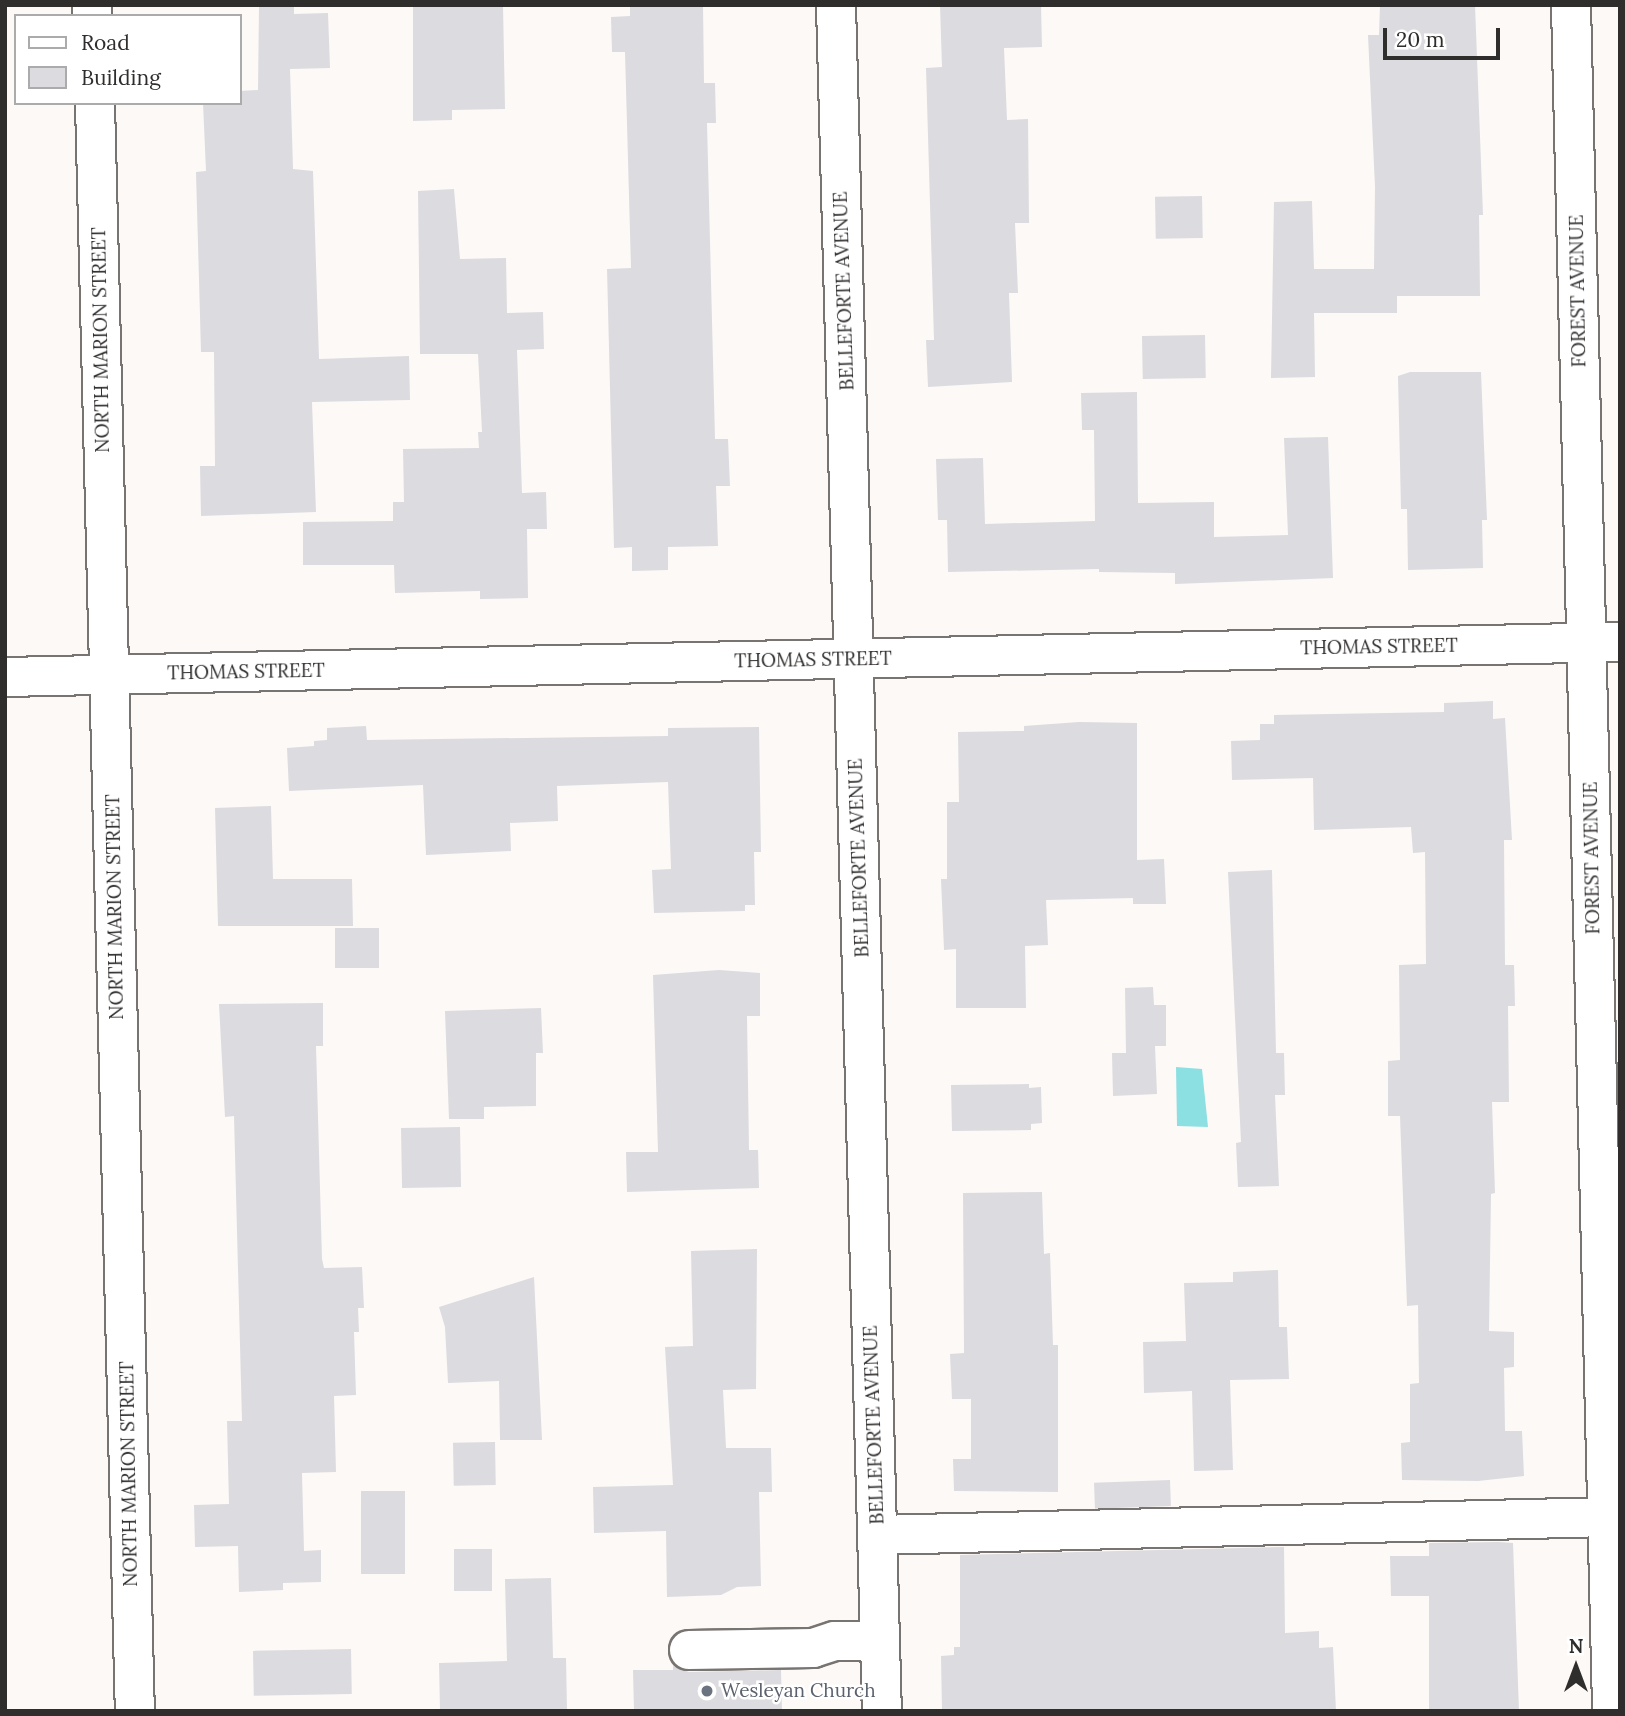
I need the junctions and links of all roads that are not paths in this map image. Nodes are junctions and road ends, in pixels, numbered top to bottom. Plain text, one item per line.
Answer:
1 (836, 5) edge
2 (1571, 5) edge
3 (95, 105) edge
4 (1603, 643) edge
5 (854, 659) junction
6 (109, 676) junction
7 (5, 677) edge
8 (1608, 1517) junction
9 (877, 1535) junction
10 (880, 1641) junction
11 (689, 1650) dead end
12 (135, 1711) edge
13 (882, 1711) edge
14 (1612, 1711) edge

1 - 5 street, BELLEFORTE AVENUE
2 - 4 street, FOREST AVENUE
3 - 6 street, NORTH MARION STREET
4 - 5 street, THOMAS STREET
4 - 8 street, FOREST AVENUE
5 - 6 street, THOMAS STREET
5 - 9 street, BELLEFORTE AVENUE
6 - 7 street, THOMAS STREET
6 - 12 street, NORTH MARION STREET
8 - 9 street
8 - 14 street, FOREST AVENUE
9 - 10 street, BELLEFORTE AVENUE
10 - 11 street
10 - 13 street, BELLEFORTE AVENUE

